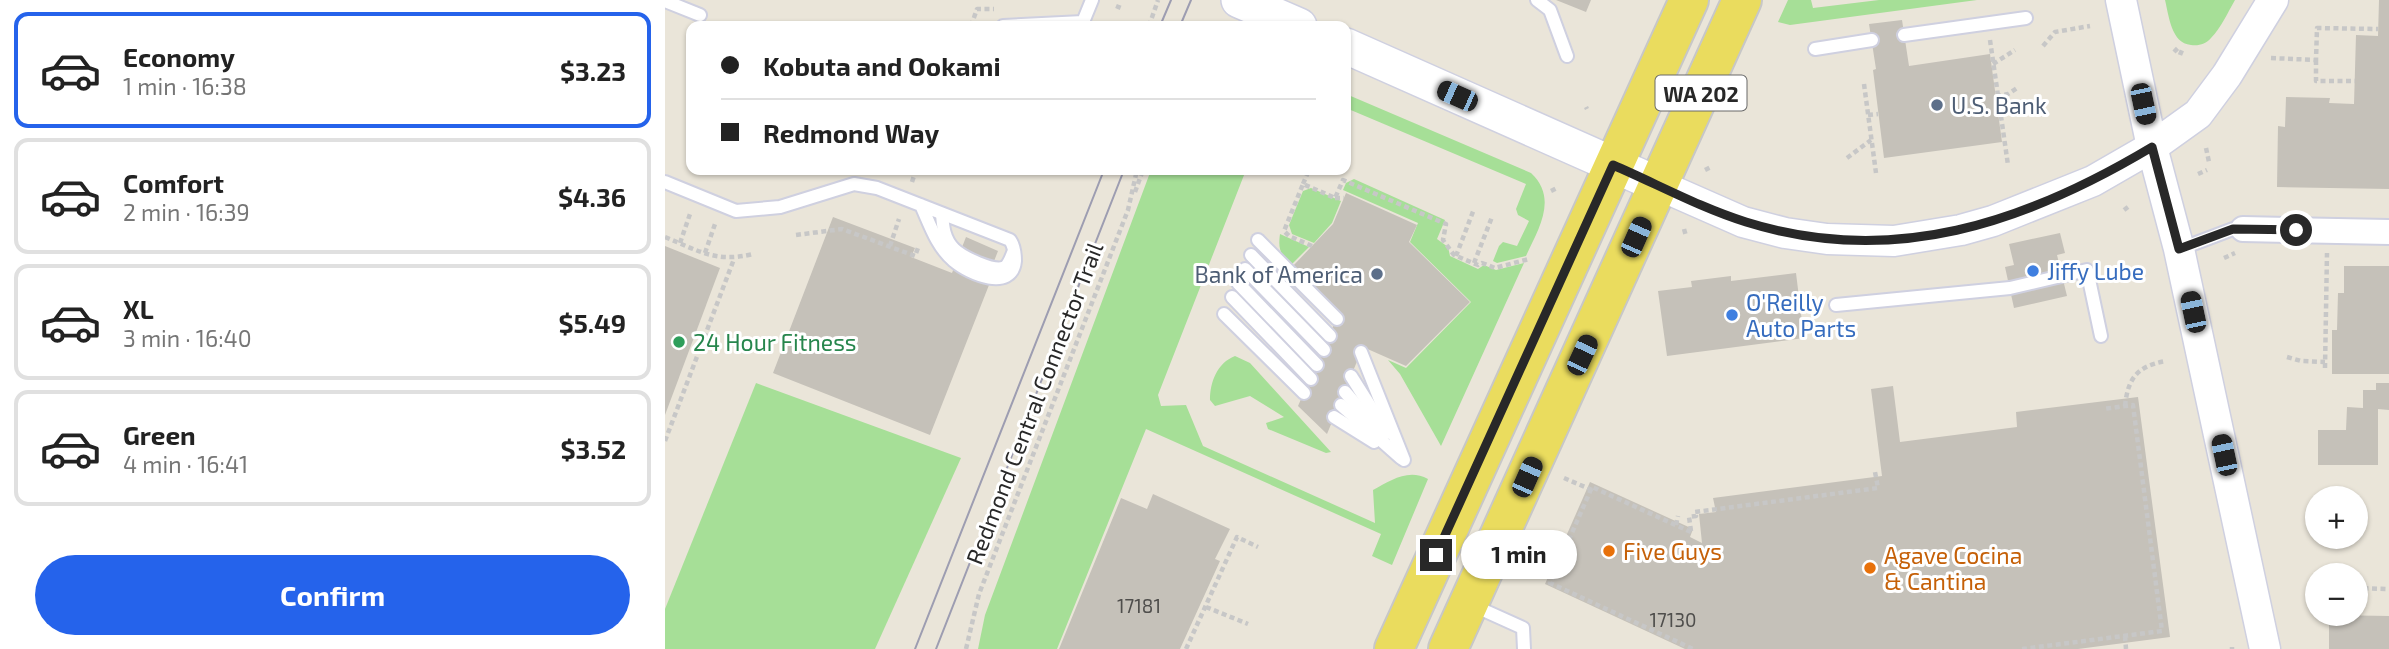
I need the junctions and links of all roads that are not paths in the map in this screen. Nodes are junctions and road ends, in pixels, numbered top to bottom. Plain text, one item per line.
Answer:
1 (1092, 0) edge
2 (1239, 0) edge
3 (1537, 0) edge
4 (1689, 0) edge
5 (1742, 0) edge
6 (2121, 0) edge
7 (2273, 0) edge
8 (665, 1) edge
9 (700, 15) dead end
10 (2026, 18) dead end
11 (1083, 21) edge
12 (1287, 21) edge
13 (1904, 35) dead end
14 (1872, 40) dead end
15 (1351, 48) edge
16 (1815, 49) dead end
17 (1567, 56) dead end
18 (2152, 147) junction
19 (1613, 165) junction
20 (665, 182) edge
21 (1659, 185) junction
22 (921, 205) junction
23 (942, 214) junction
24 (2243, 229) joint
25 (2389, 232) edge
26 (1258, 240) dead end
27 (1012, 243) junction
28 (2179, 249) junction
29 (1251, 255) dead end
30 (1245, 269) dead end
31 (1238, 283) dead end
32 (1232, 297) dead end
33 (1836, 305) dead end
34 (1224, 314) dead end
35 (1337, 319) dead end
36 (1330, 336) dead end
37 (2101, 336) dead end
38 (1324, 350) dead end
39 (1359, 357) dead end
40 (1317, 365) dead end
41 (1351, 376) dead end
42 (1311, 379) dead end
43 (1304, 393) dead end
44 (1343, 398) dead end
45 (1334, 417) dead end
46 (1404, 460) junction
47 (1469, 604) junction
48 (1394, 649) edge
49 (1448, 649) edge
50 (1524, 649) edge
51 (2265, 649) edge

1 - 11 lane
2 - 12 main road
3 - 17 lane
4 - 19 main road, WA 202
5 - 21 main road, WA 202
6 - 18 street
7 - 18 street
8 - 9 lane
10 - 13 lane
14 - 16 lane
15 - 19 main road
18 - 21 street
18 - 28 street
19 - 21 main road
19 - 48 main road, WA 202
20 - 22 lane
21 - 47 main road, WA 202
22 - 23 lane
22 - 27 lane
23 - 27 lane
23 - 27 lane
24 - 25 street
24 - 28 lane
26 - 35 lane
28 - 51 street
29 - 36 lane
30 - 38 lane
31 - 40 lane
32 - 42 lane
33 - 37 lane
34 - 43 lane
39 - 46 lane
41 - 46 lane
44 - 46 lane
45 - 46 lane
47 - 49 main road, WA 202
47 - 50 lane

